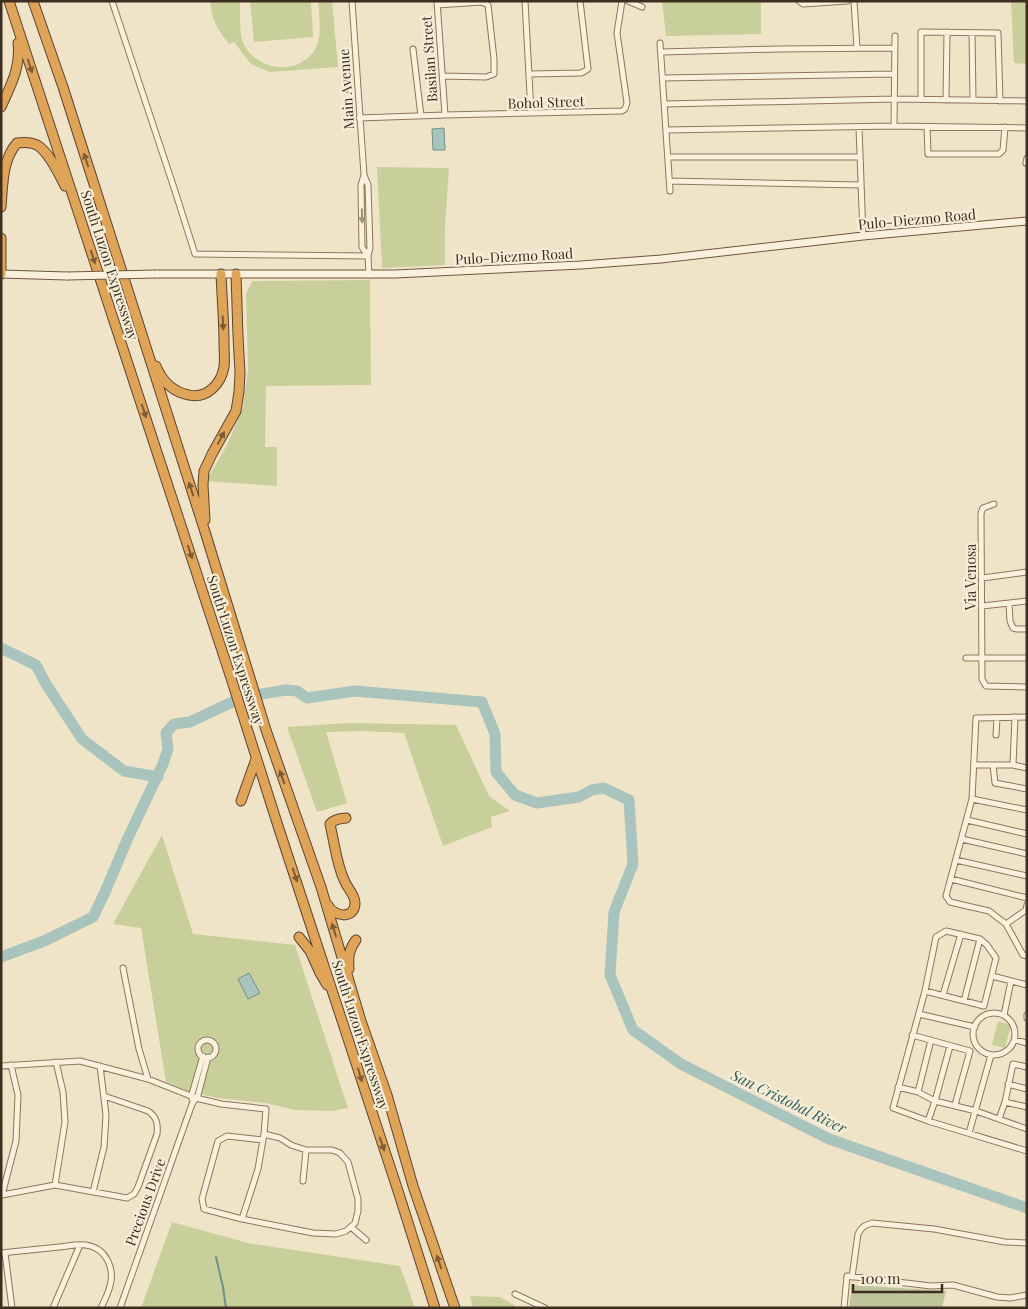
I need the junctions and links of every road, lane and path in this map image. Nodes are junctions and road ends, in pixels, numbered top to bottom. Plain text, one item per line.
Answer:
1 (9, 1) edge
2 (33, 1) edge
3 (112, 1) edge
4 (352, 1) edge
5 (525, 1) edge
6 (580, 1) edge
7 (622, 1) edge
8 (628, 1) edge
9 (798, 1) edge
10 (847, 1) edge
11 (854, 1) edge
12 (437, 3) edge
13 (642, 7) dead end
14 (15, 20) junction
15 (947, 32) junction
16 (972, 33) junction
17 (895, 36) dead end
18 (660, 43) dead end
19 (857, 48) junction
20 (895, 48) junction
21 (414, 49) dead end
22 (661, 52) junction
23 (530, 74) junction
24 (894, 74) junction
25 (442, 76) junction
26 (663, 78) junction
27 (894, 98) junction
28 (921, 99) junction
29 (946, 100) junction
30 (973, 100) junction
31 (1000, 101) junction
32 (1027, 101) edge
33 (665, 104) junction
34 (1, 107) edge
35 (532, 114) junction
36 (445, 115) junction
37 (421, 116) junction
38 (359, 118) junction
39 (894, 126) junction
40 (859, 127) junction
41 (927, 127) junction
42 (1004, 127) junction
43 (1027, 128) edge
44 (667, 130) junction
45 (668, 157) junction
46 (860, 157) junction
47 (1027, 158) edge
48 (1026, 163) edge
49 (670, 180) junction
50 (861, 185) junction
51 (670, 191) dead end
52 (1, 207) edge
53 (78, 210) junction
54 (1027, 221) edge
55 (863, 236) junction
56 (1, 238) edge
57 (368, 256) junction
58 (1, 274) edge
59 (221, 274) junction
60 (236, 274) junction
61 (369, 275) junction
62 (143, 340) junction
63 (994, 504) dead end
64 (206, 535) junction
65 (1027, 572) edge
66 (982, 578) junction
67 (1027, 601) edge
68 (1009, 603) junction
69 (982, 606) junction
70 (1027, 629) edge
71 (966, 658) dead end
72 (982, 658) junction
73 (1027, 658) edge
74 (1027, 687) edge
75 (1027, 716) edge
76 (1016, 717) junction
77 (997, 718) junction
78 (996, 735) dead end
79 (256, 758) junction
80 (974, 764) junction
81 (993, 764) junction
82 (1013, 765) junction
83 (1027, 768) edge
84 (1027, 789) edge
85 (972, 799) junction
86 (241, 801) dead end
87 (1027, 810) edge
88 (346, 818) dead end
89 (967, 820) junction
90 (1027, 834) edge
91 (962, 839) junction
92 (1027, 854) edge
93 (956, 860) junction
94 (1027, 876) edge
95 (950, 879) junction
96 (322, 887) junction
97 (1027, 898) edge
98 (1027, 905) edge
99 (1026, 910) edge
100 (1006, 924) junction
101 (961, 934) junction
102 (299, 937) dead end
103 (980, 939) junction
104 (356, 940) dead end
105 (1027, 956) edge
106 (123, 968) dead end
107 (992, 976) junction
108 (1012, 981) junction
109 (1027, 985) edge
110 (925, 991) junction
111 (353, 994) junction
112 (334, 996) junction
113 (943, 996) junction
114 (964, 1001) junction
115 (919, 1014) junction
116 (1004, 1015) junction
117 (974, 1027) junction
118 (912, 1035) junction
119 (931, 1040) junction
120 (1015, 1040) junction
121 (1027, 1042) edge
122 (950, 1046) junction
123 (992, 1055) junction
124 (206, 1057) dead end
125 (56, 1062) junction
126 (11, 1065) junction
127 (1, 1066) edge
128 (100, 1066) junction
129 (1027, 1067) edge
130 (148, 1079) junction
131 (1008, 1084) junction
132 (898, 1087) junction
133 (1027, 1089) edge
134 (918, 1092) junction
135 (104, 1096) junction
136 (194, 1098) junction
137 (936, 1101) junction
138 (1005, 1102) junction
139 (955, 1105) junction
140 (1027, 1107) edge
141 (976, 1111) junction
142 (999, 1119) junction
143 (928, 1121) junction
144 (1027, 1129) edge
145 (969, 1133) junction
146 (263, 1137) junction
147 (306, 1150) junction
148 (1027, 1151) edge
149 (303, 1181) dead end
150 (55, 1185) junction
151 (93, 1192) junction
152 (2, 1195) edge
153 (242, 1219) junction
154 (351, 1227) junction
155 (366, 1240) dead end
156 (1027, 1243) edge
157 (80, 1245) junction
158 (3, 1253) edge
159 (852, 1277) junction
160 (515, 1294) dead end
161 (1027, 1296) edge
162 (12, 1308) edge
163 (52, 1308) edge
164 (101, 1308) edge
165 (120, 1308) edge
166 (435, 1308) edge
167 (455, 1308) edge
168 (544, 1308) edge
169 (844, 1308) edge

1 - 14 highway, South Luzon Expressway
62 -> 2 highway, South Luzon Expressway
3 - 57 street
4 - 38 street, Main Avenue
5 - 23 street
6 - 23 street
7 - 35 street, Bohol Street
8 - 13 street
9 - 10 street
11 - 19 street
12 - 25 street, Basilan Street
12 - 25 street
14 - 34 highway
14 -> 53 highway, South Luzon Expressway
15 - 16 street
15 - 28 street
15 - 29 street
16 - 30 street
16 - 31 street
17 - 20 street
18 - 22 street
19 - 20 street
19 - 22 street
20 - 24 street
21 - 37 street
22 - 26 street
23 - 35 street
24 - 26 street
24 - 27 street
25 - 36 street, Basilan Street
26 - 33 street
27 - 28 street
27 - 33 street
27 - 39 street
28 - 29 street
29 - 30 street
30 - 31 street
31 - 32 street
33 - 44 street
35 - 36 street, Bohol Street
36 - 37 street, Bohol Street
37 - 38 street, Bohol Street
38 - 57 street, Main Avenue
39 - 40 street
39 - 41 street
40 - 44 street
40 - 46 street
41 - 42 street
41 - 42 street
42 - 43 street
44 - 45 street
45 - 46 street
45 - 49 street
46 - 50 street
47 - 48 street
49 - 50 street
49 - 51 street
50 - 55 street
52 - 53 highway
53 -> 79 highway, South Luzon Expressway
54 - 55 main road, Pulo-Diezmo Road
55 - 61 main road, Pulo-Diezmo Road
56 - 58 highway
57 - 61 street, Main Avenue
58 - 59 main road, Pulo-Diezmo Road, bridge
59 - 60 main road, Pulo-Diezmo Road
59 -> 62 highway
60 - 61 main road, Pulo-Diezmo Road
64 -> 60 highway
64 -> 62 highway, South Luzon Expressway
63 - 66 street, Via Venosa
96 -> 64 highway, South Luzon Expressway
65 - 66 street
66 - 69 street, Via Venosa
67 - 68 street
68 - 69 street
68 - 70 street
69 - 72 street, Via Venosa
71 - 72 street
72 - 73 street
72 - 74 street, Via Venosa
75 - 76 street
76 - 77 street
76 - 82 street
77 - 78 street
77 - 80 street
79 - 86 highway
79 -> 112 highway, South Luzon Expressway
80 - 81 street
80 - 85 street
81 - 82 street
81 - 84 street
82 - 83 street
85 - 87 street
85 - 89 street
88 - 96 highway
89 - 90 street
89 - 91 street
91 - 92 street
91 - 93 street
93 - 94 street
93 - 95 street
95 - 97 street
95 - 100 street
111 -> 96 highway, South Luzon Expressway
98 - 99 street
99 - 100 street
100 - 105 street
101 - 103 street
101 - 110 street
101 - 113 street
102 - 112 highway
103 - 107 street
103 - 114 street
104 - 111 highway
106 - 130 street
107 - 108 street
107 - 114 street
108 - 109 street
108 - 116 street
110 - 113 street
110 - 115 street
167 -> 111 highway, South Luzon Expressway
112 -> 166 highway, South Luzon Expressway
113 - 114 street
115 - 117 street
115 - 118 street
116 - 117 street
116 - 120 street
117 - 123 street
118 - 119 street
118 - 132 street
119 - 122 street
119 - 134 street
120 - 121 street
120 - 123 street
122 - 137 street
122 - 139 street
123 - 141 street
124 - 136 street, Precious Drive
125 - 126 street
125 - 128 street
125 - 150 street
126 - 127 street
126 - 152 street
128 - 130 street
128 - 135 street
129 - 131 street
130 - 136 street
131 - 133 street
131 - 138 street
132 - 134 street
132 - 143 street
134 - 137 street
135 - 151 street
135 - 151 street
136 - 146 street
136 - 165 street, Precious Drive
137 - 139 street
137 - 143 street
138 - 140 street
138 - 142 street
139 - 141 street
141 - 142 street
141 - 145 street
142 - 144 street
143 - 145 street
145 - 148 street
146 - 147 street
146 - 153 street
146 - 153 street
147 - 149 street
147 - 154 street
150 - 151 street
150 - 152 street
153 - 154 street
154 - 155 street
156 - 159 street
157 - 158 street
157 - 163 street
157 - 164 street
158 - 162 street
159 - 161 street
159 - 169 street
160 - 168 street

